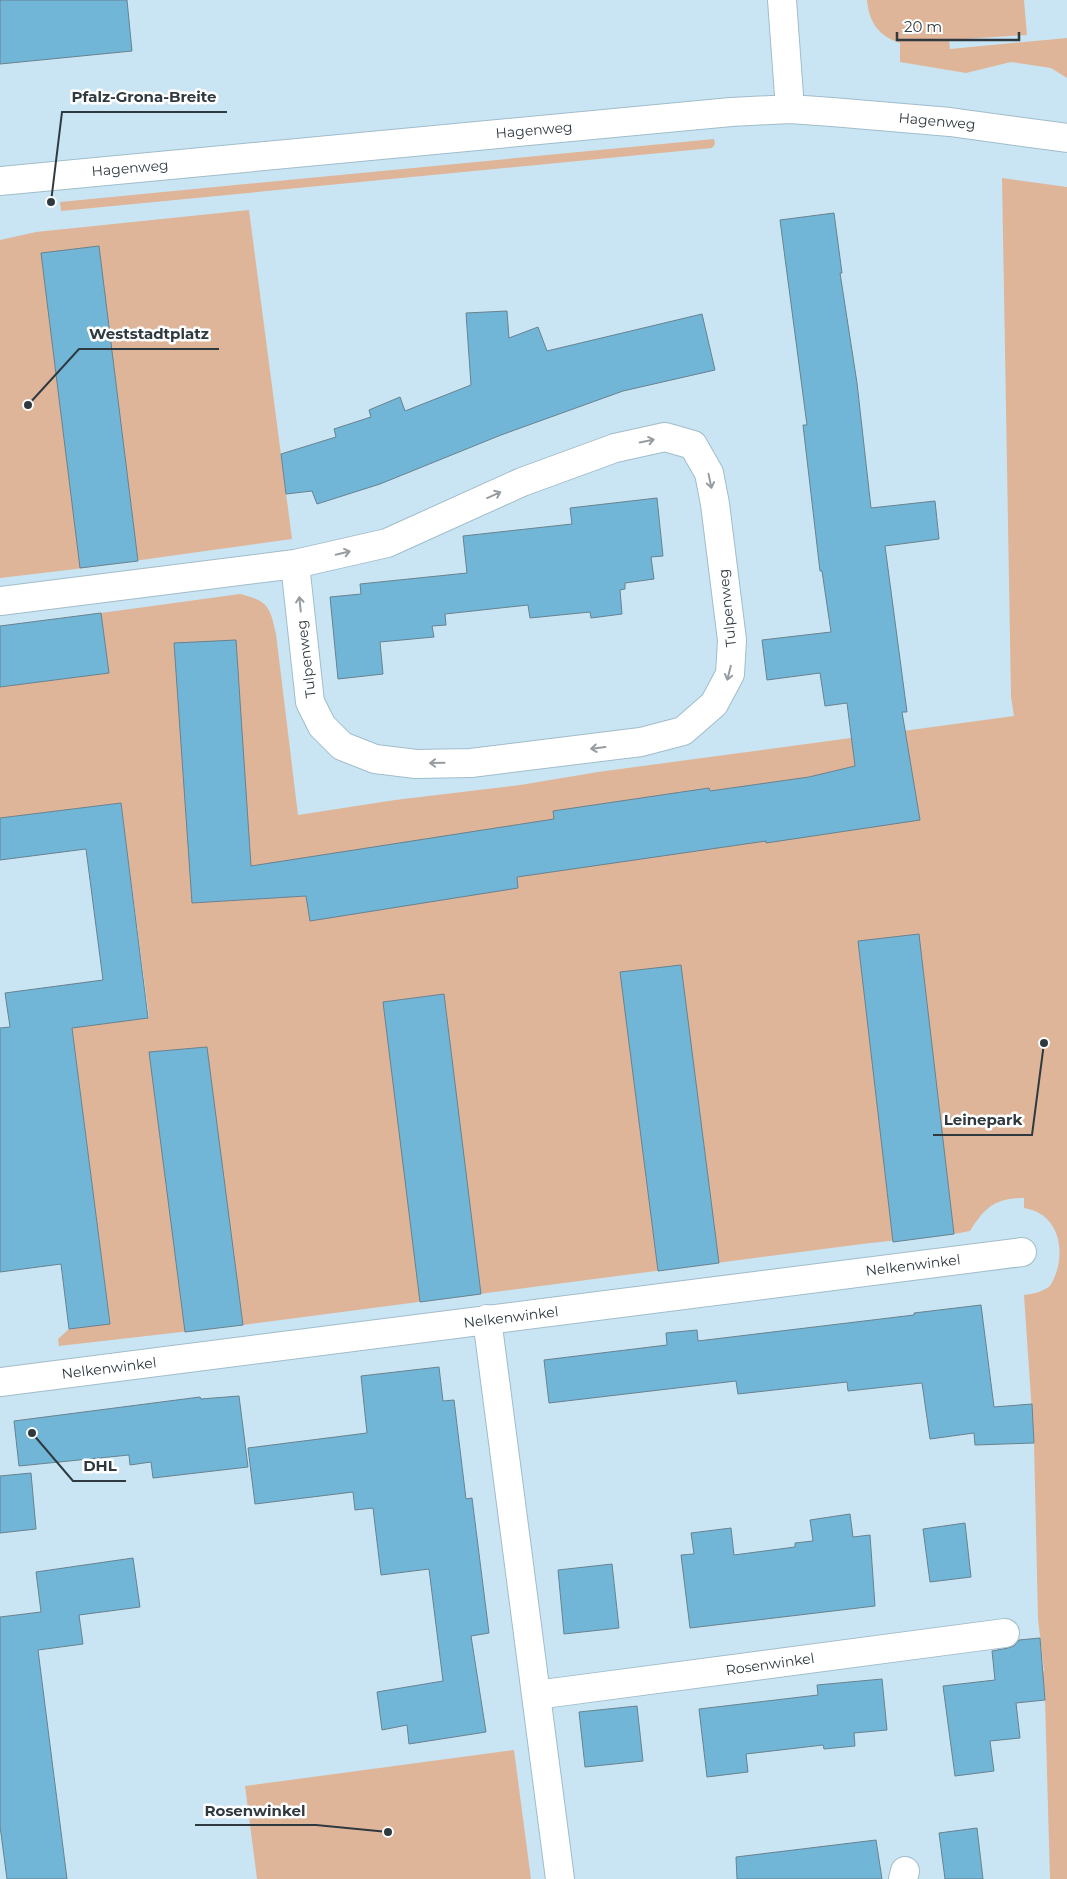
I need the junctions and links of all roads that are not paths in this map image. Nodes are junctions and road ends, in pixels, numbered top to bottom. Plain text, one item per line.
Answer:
1 (782, 0) edge
2 (790, 109) junction
3 (1067, 138) edge
4 (0, 181) edge
5 (295, 564) junction
6 (0, 600) edge
7 (1022, 1252) dead end
8 (487, 1320) junction
9 (0, 1382) edge
10 (1005, 1633) dead end
11 (536, 1694) junction
12 (560, 1879) edge

1 - 2 street
2 - 3 street, Hagenweg
2 - 4 street, Hagenweg
5 -> 5 street, Tulpenweg
5 - 6 street, Tulpenweg
7 - 8 street, Nelkenwinkel
8 - 9 street, Nelkenwinkel
8 - 11 street
10 - 11 street, Rosenwinkel
11 - 12 street

